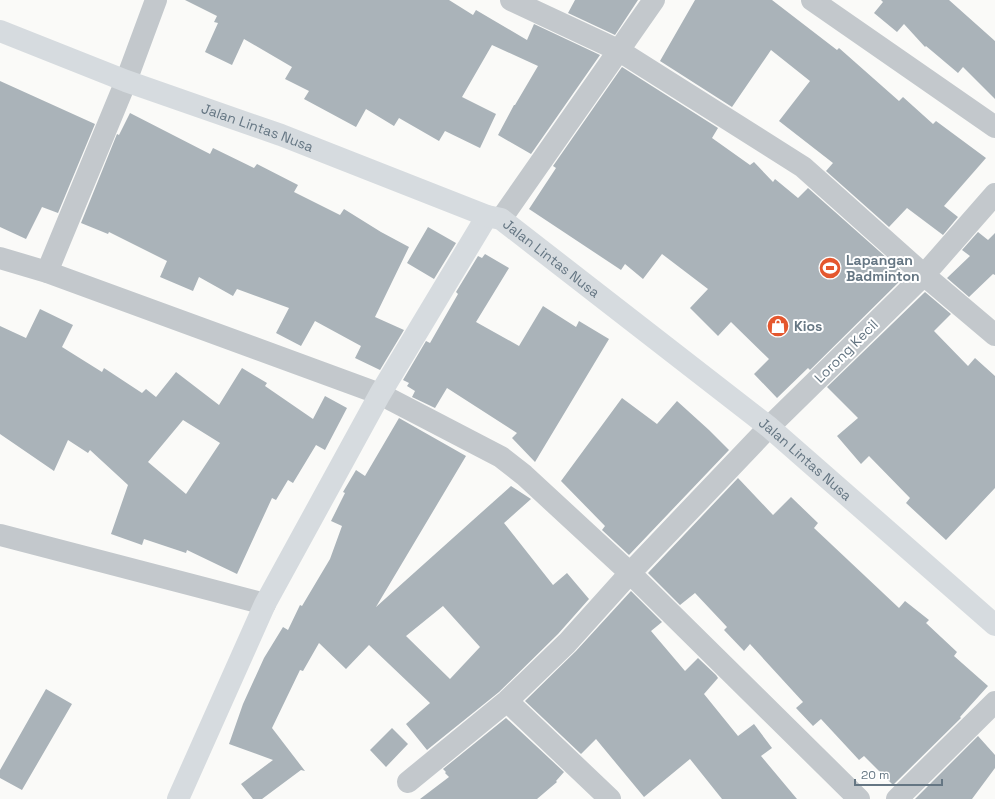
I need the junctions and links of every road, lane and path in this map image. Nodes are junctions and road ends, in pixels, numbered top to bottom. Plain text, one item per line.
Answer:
1 (156, 0) edge
2 (511, 0) edge
3 (654, 0) edge
4 (812, 0) edge
5 (0, 31) edge
6 (618, 50) junction
7 (126, 81) junction
8 (995, 127) edge
9 (995, 194) edge
10 (494, 217) junction
11 (0, 258) edge
12 (47, 272) junction
13 (924, 275) junction
14 (995, 336) edge
15 (380, 394) junction
16 (769, 427) junction
17 (0, 535) edge
18 (630, 573) junction
19 (265, 604) junction
20 (995, 625) edge
21 (507, 701) junction
22 (995, 702) edge
23 (408, 782) dead end
24 (178, 799) edge
25 (610, 799) edge
26 (859, 799) edge
27 (897, 799) edge

1 - 7 street
2 - 6 street
3 - 6 street
4 - 8 street
5 - 7 main road, Jalan Lintas Nusa
6 - 10 street
6 - 13 street
7 - 10 main road, Jalan Lintas Nusa
7 - 12 street
9 - 13 street, Lorong Kecil
10 - 15 main road
10 - 16 main road, Jalan Lintas Nusa
11 - 12 street
12 - 15 street
13 - 14 street
13 - 16 street, Lorong Kecil
15 - 18 street
15 - 19 main road
16 - 18 street, Lorong Kecil
16 - 20 main road, Jalan Lintas Nusa
17 - 19 street
18 - 21 street, Lorong Kecil
18 - 26 street
19 - 24 main road
21 - 23 street, Lorong Kecil
21 - 25 street
22 - 27 street

